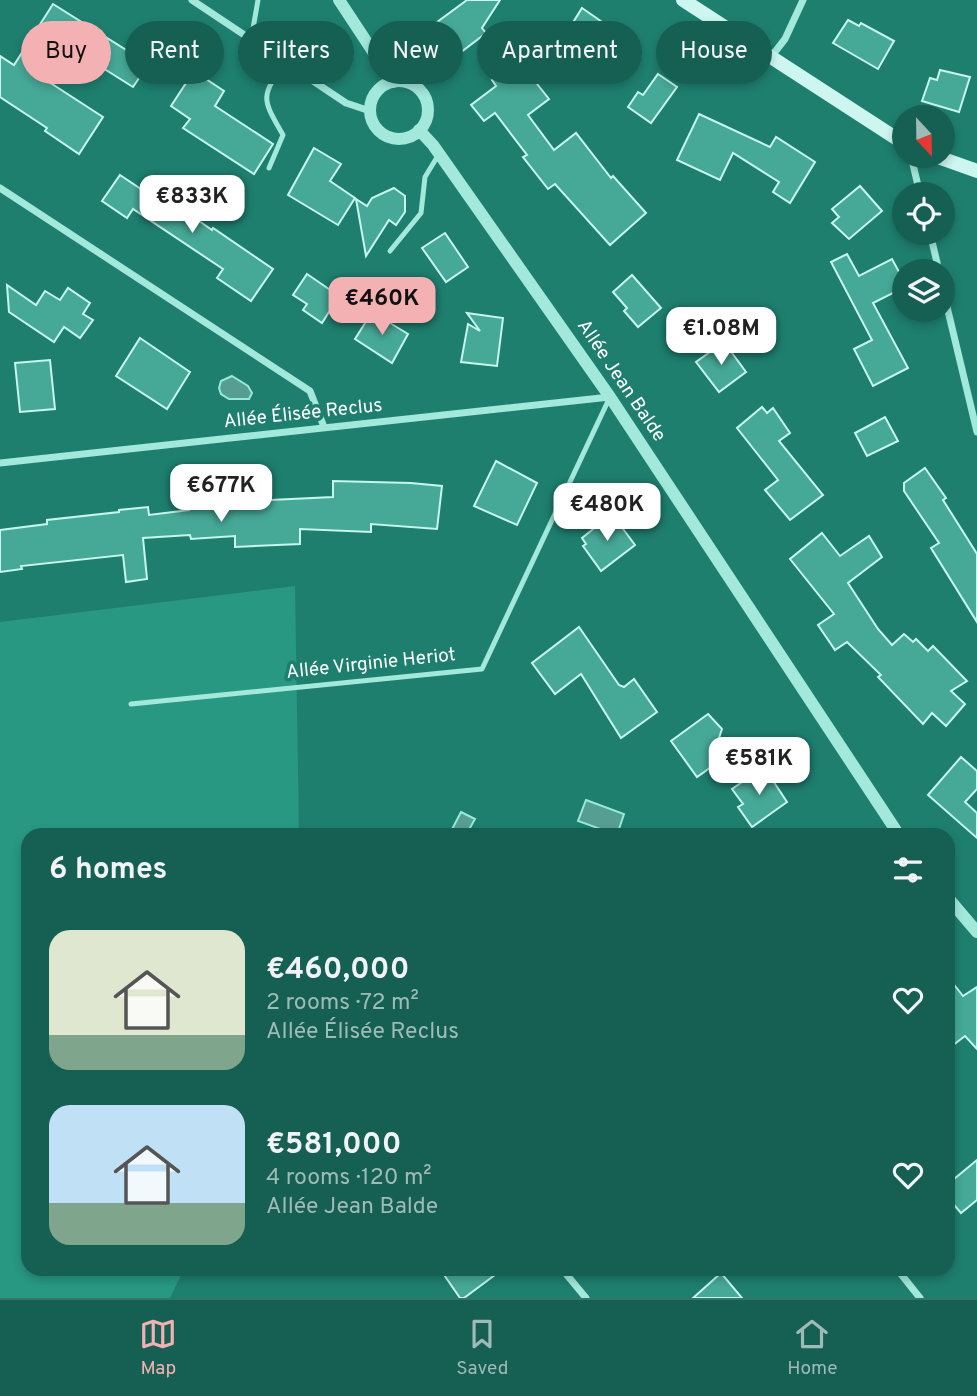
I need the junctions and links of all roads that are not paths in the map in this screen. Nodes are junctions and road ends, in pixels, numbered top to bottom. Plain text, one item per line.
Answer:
1 (192, 0) edge
2 (258, 0) edge
3 (339, 0) edge
4 (683, 0) edge
5 (803, 0) edge
6 (254, 21) edge
7 (714, 21) edge
8 (238, 31) edge
9 (368, 44) edge
10 (772, 55) edge
11 (772, 59) edge
12 (270, 84) edge
13 (318, 84) edge
14 (390, 84) edge
15 (413, 84) edge
16 (370, 111) junction
17 (419, 130) junction
18 (892, 136) edge
19 (439, 154) junction
20 (956, 164) edge
21 (269, 168) dead end
22 (977, 171) edge
23 (0, 188) edge
24 (390, 251) dead end
25 (951, 322) edge
26 (610, 397) junction
27 (324, 427) junction
28 (977, 432) edge
29 (0, 463) edge
30 (131, 704) dead end
31 (893, 828) edge
32 (955, 906) edge
33 (977, 932) edge
34 (568, 1276) edge
35 (903, 1276) edge
36 (586, 1298) edge
37 (920, 1298) edge

1 - 8 street
2 - 6 lane
3 - 9 street
4 - 7 main road
5 - 10 street
11 - 18 main road
12 - 21 lane
13 - 16 street
14 - 16 street
15 - 17 street
16 - 17 street
17 - 19 street, Allée Jean Balde
19 - 24 lane
19 - 26 street, Allée Jean Balde
20 - 22 main road
23 - 27 street
25 - 28 street
26 - 27 street, Allée Élisée Reclus
26 - 30 lane, Allée Virginie Heriot
26 - 31 street, Allée Jean Balde
27 - 29 street, Allée Élisée Reclus
32 - 33 street
34 - 36 street
35 - 37 street

